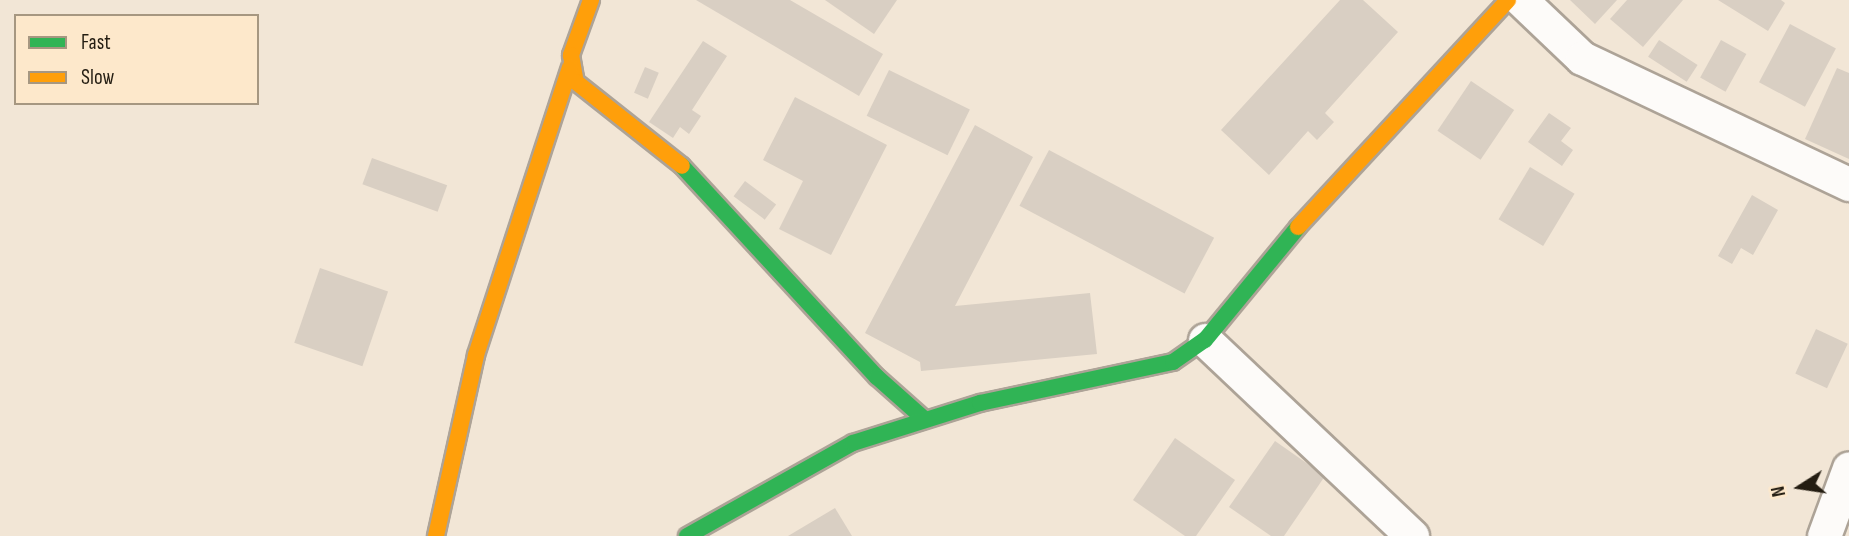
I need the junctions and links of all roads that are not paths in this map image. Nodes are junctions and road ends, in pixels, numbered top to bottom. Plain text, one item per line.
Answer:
1 (591, 0) edge
2 (1508, 0) edge
3 (1521, 0) edge
4 (570, 68) junction
5 (1849, 184) edge
6 (1205, 340) junction
7 (923, 418) junction
8 (1849, 468) edge
9 (436, 536) edge
10 (687, 536) edge
11 (1412, 536) edge
12 (1824, 536) edge

1 - 4 street
2 - 6 street
3 - 5 street
4 - 7 street
4 - 9 street
6 - 7 street
6 - 11 street
7 - 10 street
8 - 12 street

